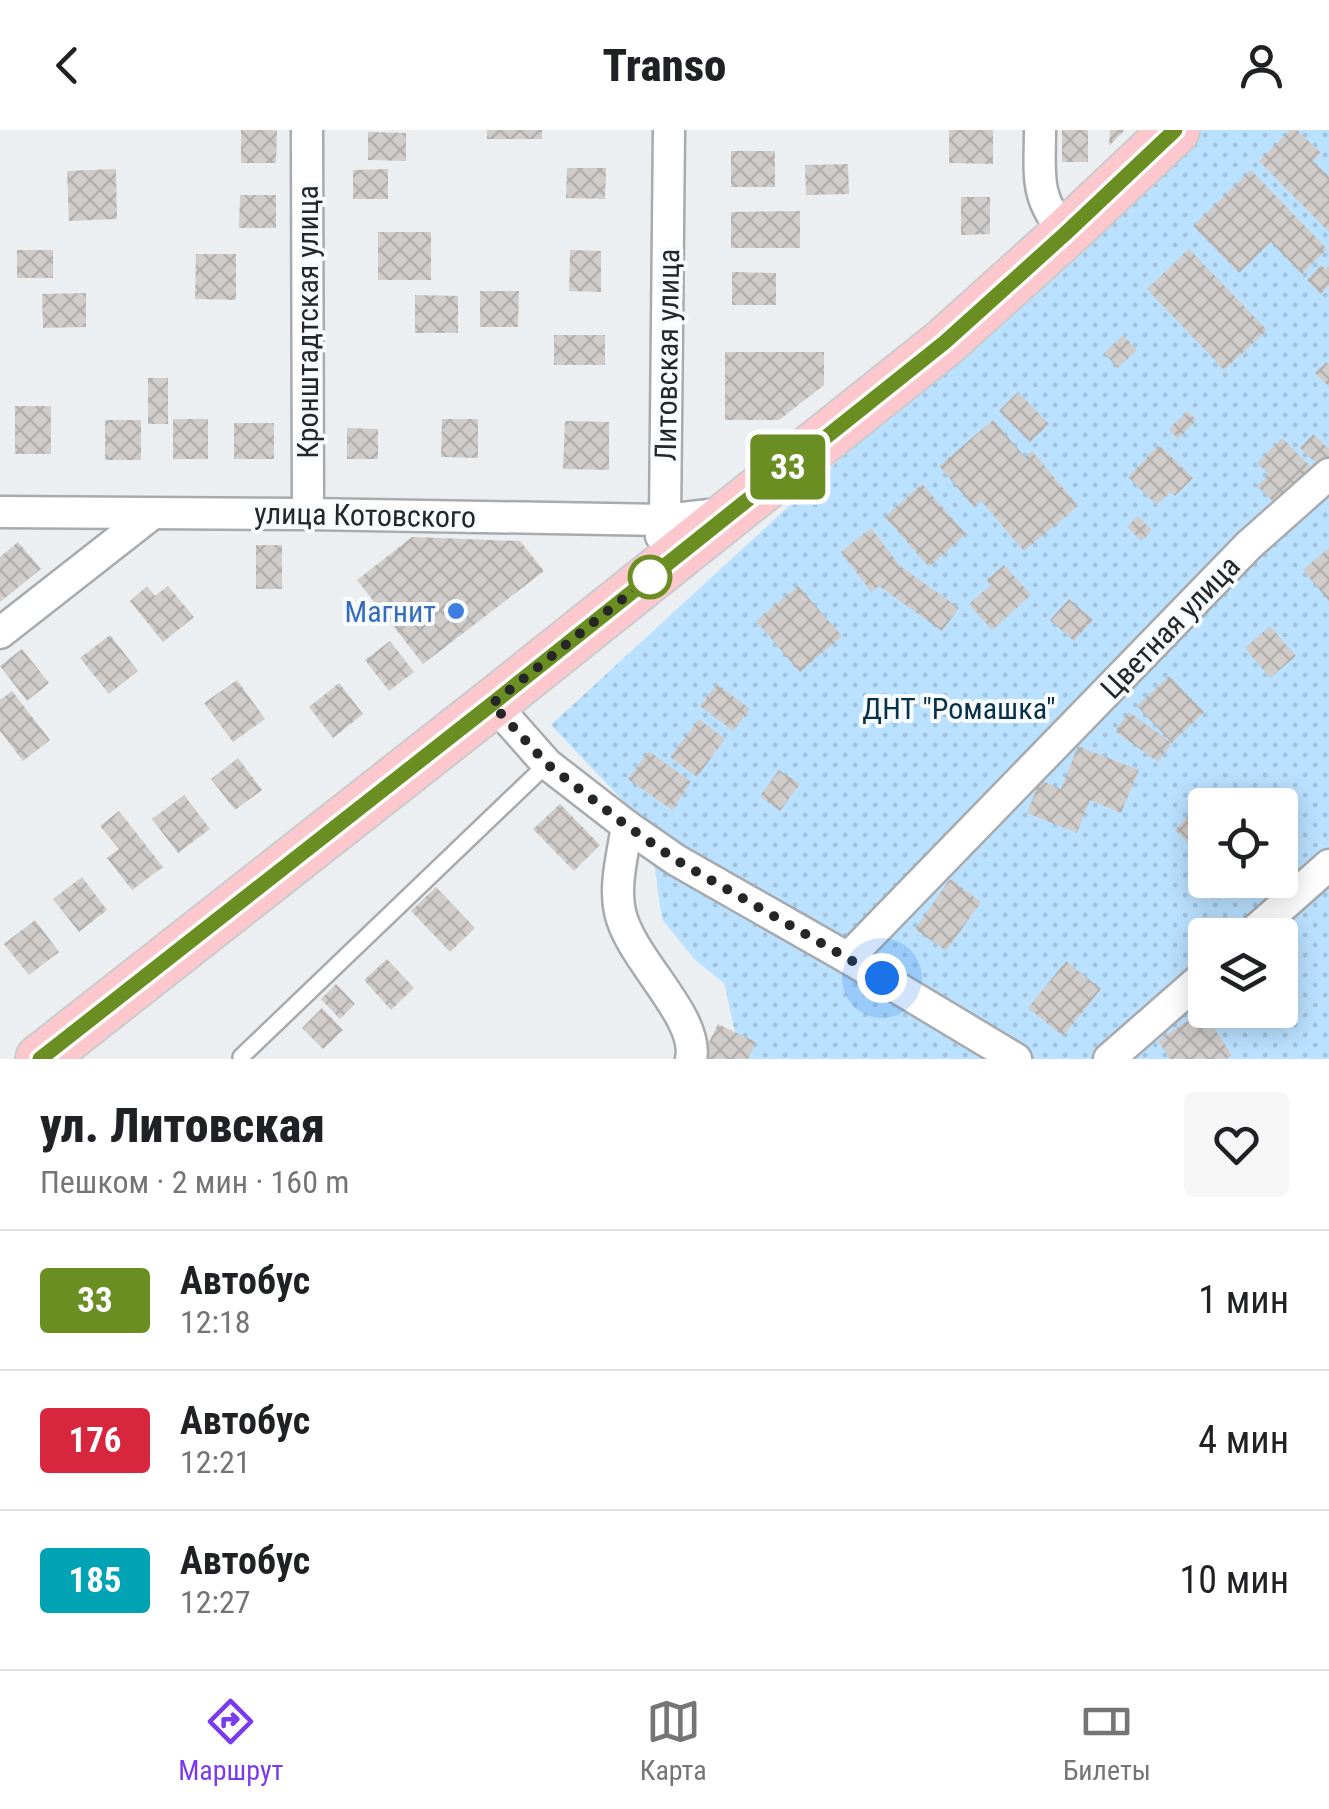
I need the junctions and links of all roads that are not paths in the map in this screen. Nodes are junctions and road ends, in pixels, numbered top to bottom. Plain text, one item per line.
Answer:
1 (307, 130) edge
2 (669, 130) edge
3 (1040, 130) edge
4 (1175, 130) edge
5 (1066, 233) junction
6 (1329, 474) edge
7 (0, 512) edge
8 (730, 512) junction
9 (152, 514) junction
10 (308, 514) junction
11 (665, 520) junction
12 (650, 578) junction
13 (0, 634) edge
14 (492, 704) junction
15 (547, 764) junction
16 (627, 826) junction
17 (1329, 866) edge
18 (1269, 918) edge
19 (848, 958) junction
20 (1188, 990) edge
21 (241, 1057) edge
22 (40, 1059) edge
23 (691, 1059) edge
24 (1016, 1059) edge
25 (1110, 1059) edge

1 - 10 street, Кронштадтская улица
2 - 11 street, Литовская улица
3 - 5 street
4 - 5 main road
5 - 8 main road
6 - 19 street, Цветная улица
7 - 9 street, улица Котовского
8 - 11 street, улица Котовского
8 - 12 main road
9 - 10 street, улица Котовского
9 - 13 street
10 - 11 street, улица Котовского
11 - 12 street, Литовская улица
12 - 14 main road
14 - 15 street
14 - 22 main road
15 - 16 street
15 - 21 lane
16 - 19 street
16 - 23 street
17 - 18 street
19 - 24 street
20 - 25 street

